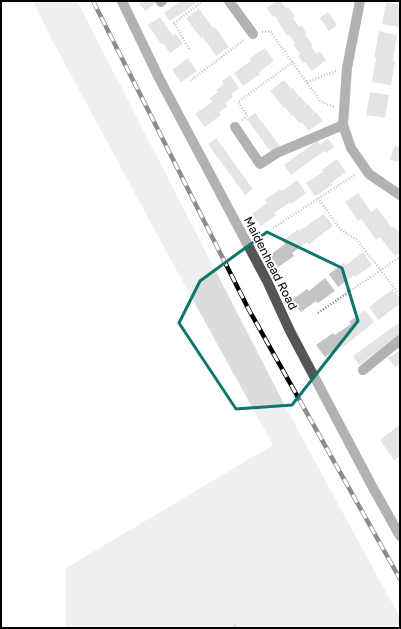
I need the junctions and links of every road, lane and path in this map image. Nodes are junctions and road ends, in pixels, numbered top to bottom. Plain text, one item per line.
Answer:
1 (122, 1) edge
2 (203, 1) edge
3 (360, 1) edge
4 (231, 2) edge
5 (253, 34) junction
6 (189, 50) dead end
7 (293, 62) junction
8 (347, 68) junction
9 (190, 81) dead end
10 (307, 82) junction
11 (344, 112) junction
12 (343, 125) junction
13 (235, 128) joint
14 (365, 168) junction
15 (400, 195) edge
16 (318, 198) junction
17 (273, 228) dead end
18 (400, 257) edge
19 (381, 270) junction
20 (400, 295) edge
21 (318, 313) dead end
22 (400, 340) edge
23 (363, 370) dead end
24 (400, 536) edge
25 (236, 625) dead end
26 (232, 628) edge

1 - 24 street, Maidenhead Road
2 - 6 path
3 - 8 street
4 - 5 street
5 - 7 path
5 - 9 path
7 - 10 path
7 - 13 path
8 - 10 path
8 - 11 street
10 - 11 path
11 - 12 street
12 - 13 street
12 - 14 street
14 - 15 street
14 - 16 path
16 - 17 path
16 - 19 path
18 - 19 path
19 - 20 path
19 - 21 path
22 - 23 street
25 - 26 path

